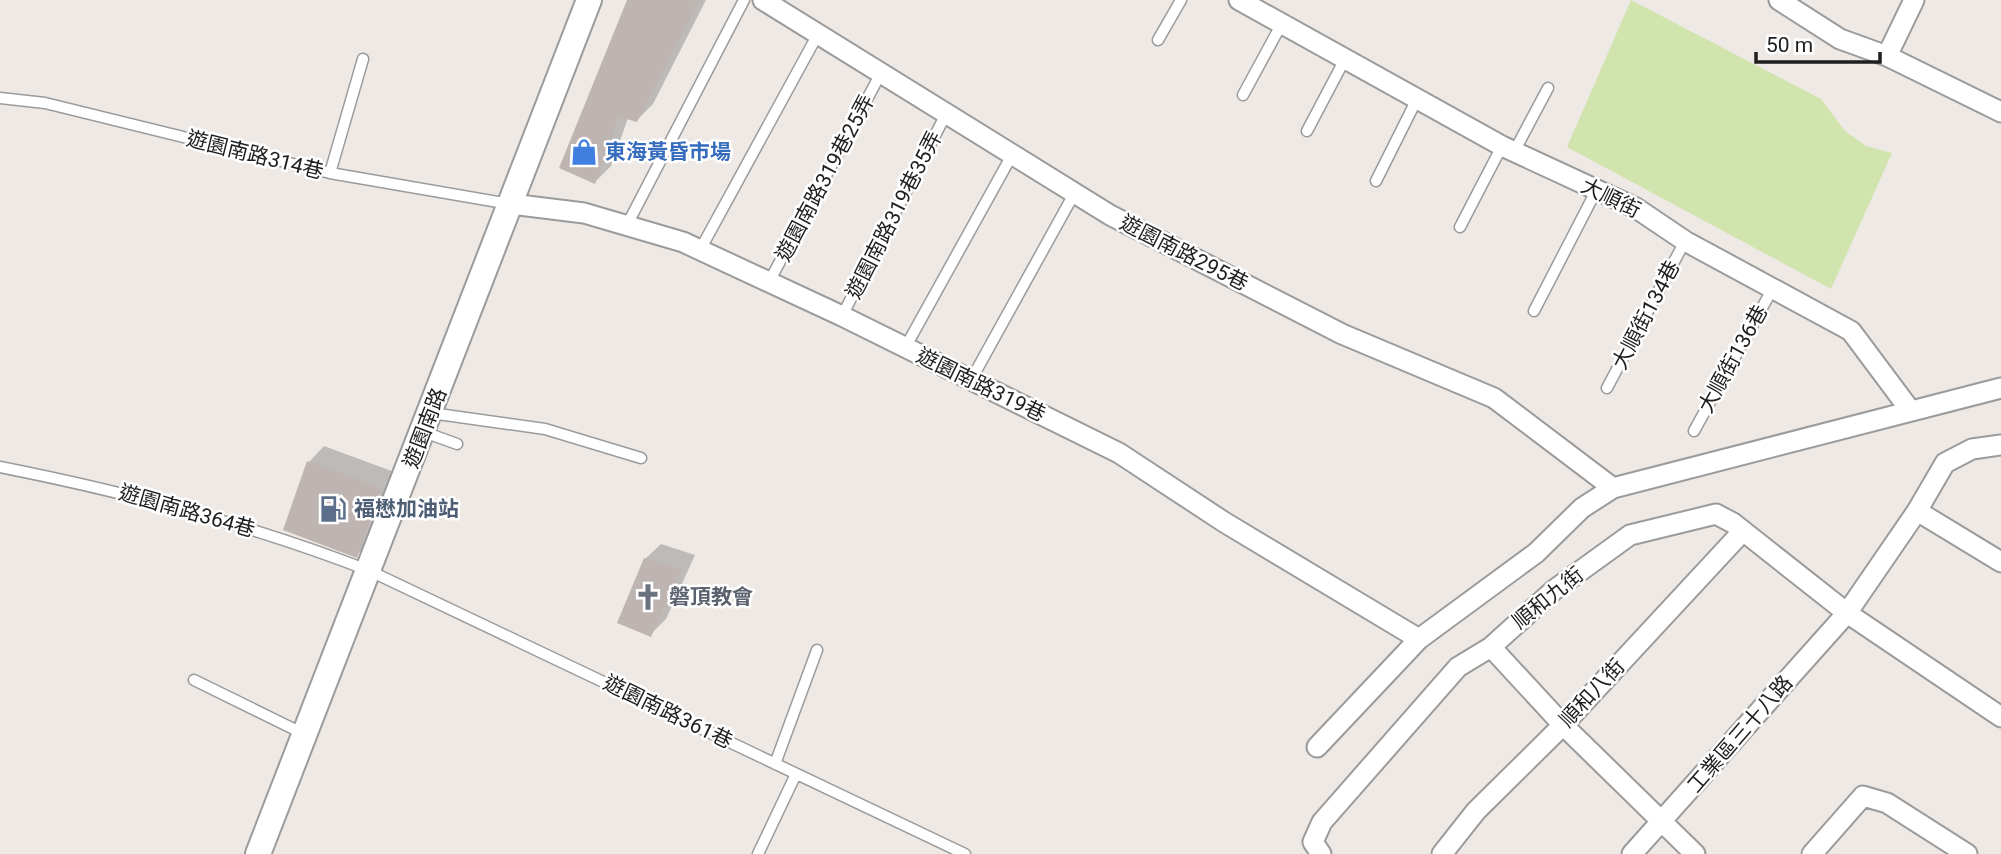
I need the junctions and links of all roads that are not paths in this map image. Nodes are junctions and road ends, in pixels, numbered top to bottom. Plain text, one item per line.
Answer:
1 (589, 0) edge
2 (744, 0) edge
3 (763, 0) edge
4 (1181, 0) edge
5 (1238, 0) edge
6 (1779, 0) edge
7 (1914, 0) edge
8 (1281, 25) junction
9 (818, 34) junction
10 (1158, 40) dead end
11 (1886, 56) junction
12 (363, 59) dead end
13 (1345, 59) junction
14 (881, 73) junction
15 (1548, 88) dead end
16 (1243, 95) dead end
17 (0, 98) edge
18 (1416, 101) junction
19 (2000, 108) edge
20 (946, 114) junction
21 (1307, 131) dead end
22 (1508, 149) junction
23 (1012, 155) junction
24 (330, 173) junction
25 (1376, 181) dead end
26 (1595, 191) junction
27 (1074, 194) junction
28 (511, 204) junction
29 (627, 225) junction
30 (1460, 227) dead end
31 (1685, 242) junction
32 (700, 250) junction
33 (769, 282) junction
34 (1773, 288) junction
35 (1534, 311) dead end
36 (842, 316) junction
37 (905, 348) junction
38 (971, 380) junction
39 (1607, 388) dead end
40 (2001, 388) edge
41 (1910, 410) junction
42 (427, 422) junction
43 (1694, 431) dead end
44 (457, 444) dead end
45 (2001, 444) edge
46 (641, 458) dead end
47 (0, 467) edge
48 (1613, 488) junction
49 (1917, 511) junction
50 (1742, 532) junction
51 (2001, 562) edge
52 (370, 571) junction
53 (1847, 613) junction
54 (1419, 639) junction
55 (1491, 647) junction
56 (817, 650) dead end
57 (194, 680) dead end
58 (2001, 717) edge
59 (1563, 725) junction
60 (305, 735) junction
61 (1317, 747) dead end
62 (775, 764) junction
63 (796, 774) junction
64 (1663, 822) junction
65 (258, 854) edge
66 (758, 854) edge
67 (965, 854) edge
68 (1321, 854) edge
69 (1442, 854) edge
70 (1632, 854) edge
71 (1695, 854) edge
72 (1812, 854) edge
73 (1967, 854) edge

1 - 28 street, 遊園南路
2 - 29 lane
3 - 9 street, 遊園南路295巷
4 - 10 lane
5 - 8 street, 大順街
6 - 11 street
7 - 11 street
8 - 13 street, 大順街
8 - 16 lane
9 - 14 street, 遊園南路295巷
9 - 32 lane
11 - 19 street
12 - 24 lane
13 - 18 street, 大順街
13 - 21 lane
14 - 20 street, 遊園南路295巷
14 - 33 lane, 遊園南路319巷25弄
15 - 22 lane
17 - 24 lane, 遊園南路314巷
18 - 22 street, 大順街
18 - 25 lane
20 - 23 street, 遊園南路295巷
20 - 36 lane, 遊園南路319巷35弄
22 - 26 street, 大順街
22 - 30 lane
23 - 27 street, 遊園南路295巷
23 - 37 lane
24 - 28 lane, 遊園南路314巷
26 - 31 street, 大順街
26 - 35 lane
27 - 38 lane
27 - 48 street, 遊園南路295巷
28 - 29 street, 遊園南路319巷
28 - 42 street, 遊園南路
29 - 32 street, 遊園南路319巷
31 - 34 street, 大順街
31 - 39 lane, 大順街134巷
32 - 33 street, 遊園南路319巷
33 - 36 street, 遊園南路319巷
34 - 41 street, 大順街
34 - 43 lane, 大順街136巷
36 - 37 street, 遊園南路319巷
37 - 38 street, 遊園南路319巷
38 - 54 street, 遊園南路319巷
40 - 41 street
41 - 48 street
42 - 44 lane
42 - 46 lane
42 - 52 street, 遊園南路
45 - 49 street, 工業區三十八路
47 - 52 lane, 遊園南路364巷
48 - 54 street
49 - 51 street
49 - 53 street, 工業區三十八路
50 - 53 street, 順和九街
50 - 55 street, 順和九街
50 - 59 street, 順和八街
52 - 60 street, 遊園南路
52 - 62 lane, 遊園南路361巷
53 - 58 street
53 - 64 street, 工業區三十八路
54 - 61 street
55 - 59 street
55 - 68 street, 順和九街
56 - 62 lane
57 - 60 lane
59 - 64 street
59 - 69 street, 順和八街
60 - 65 street, 遊園南路
62 - 63 lane, 遊園南路361巷
63 - 66 lane
63 - 67 lane, 遊園南路361巷
64 - 70 street, 工業區三十八路
64 - 71 street
72 - 73 street

